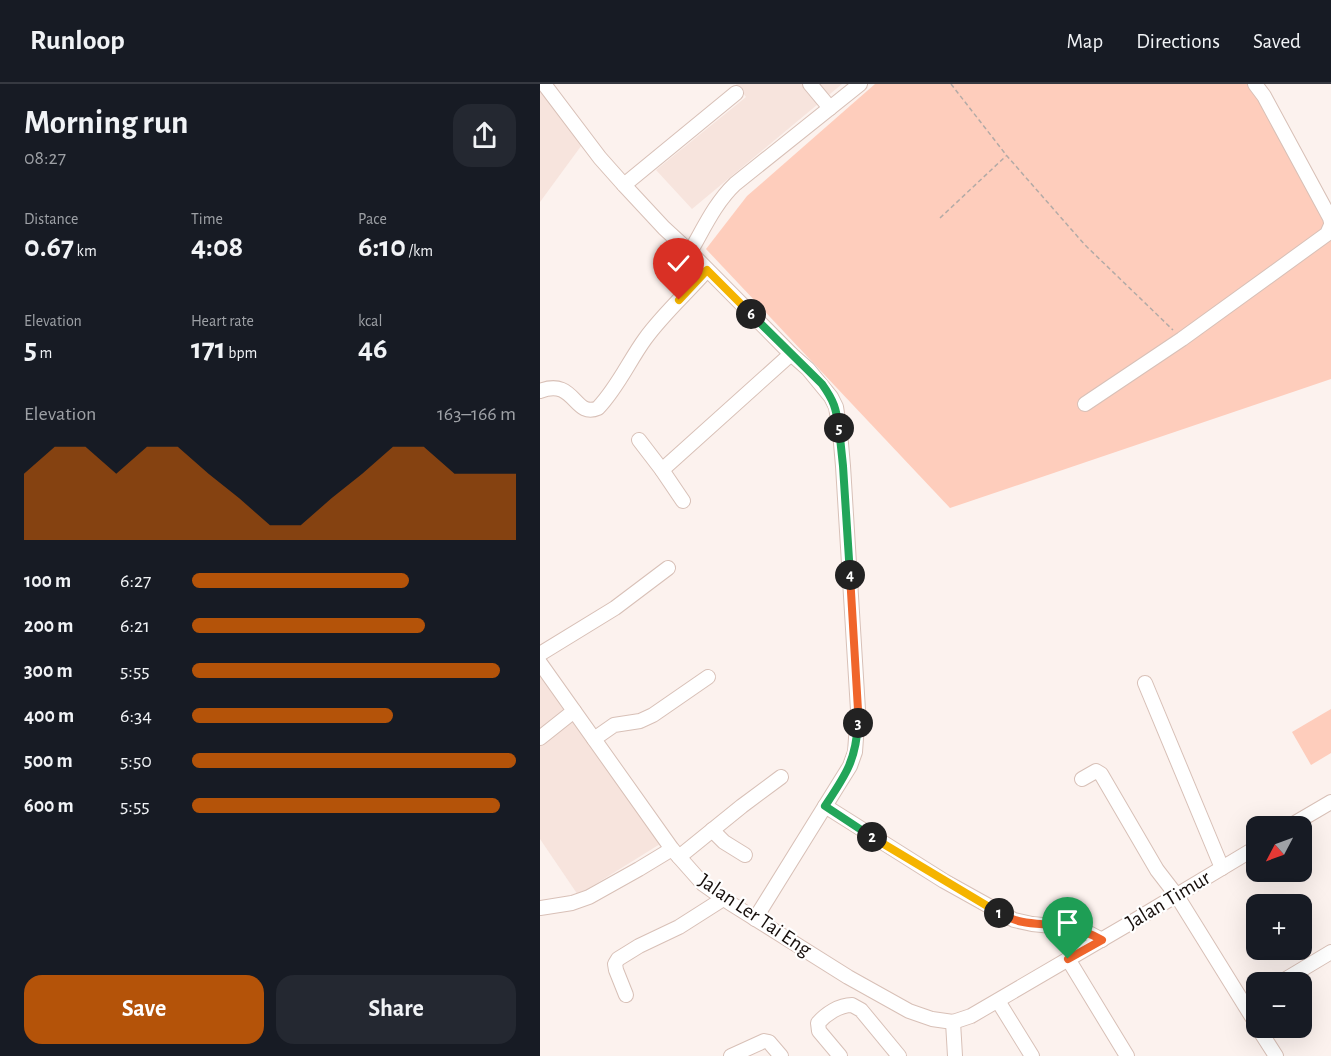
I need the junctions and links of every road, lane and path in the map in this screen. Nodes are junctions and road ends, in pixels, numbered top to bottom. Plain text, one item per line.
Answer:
1 (543, 84) edge
2 (810, 84) edge
3 (860, 84) edge
4 (951, 84) edge
5 (1255, 84) edge
6 (540, 88) edge
7 (736, 93) dead end
8 (830, 108) junction
9 (1007, 156) junction
10 (624, 185) junction
11 (940, 218) dead end
12 (1331, 224) edge
13 (690, 252) junction
14 (707, 270) junction
15 (1182, 339) junction
16 (791, 354) junction
17 (540, 392) edge
18 (1084, 404) dead end
19 (639, 440) dead end
20 (662, 470) junction
21 (683, 501) dead end
22 (668, 568) dead end
23 (540, 654) edge
24 (540, 663) edge
25 (708, 677) dead end
26 (1145, 683) dead end
27 (574, 711) junction
28 (540, 738) edge
29 (594, 739) junction
30 (781, 777) dead end
31 (1082, 779) dead end
32 (1331, 801) edge
33 (825, 806) junction
34 (1306, 816) edge
35 (712, 830) junction
36 (675, 853) junction
37 (1246, 854) edge
38 (745, 855) dead end
39 (1222, 868) junction
40 (1177, 896) junction
41 (723, 899) junction
42 (540, 908) edge
43 (755, 919) junction
44 (1102, 940) junction
45 (1331, 952) edge
46 (1068, 959) junction
47 (1298, 972) edge
48 (626, 996) dead end
49 (998, 1001) junction
50 (1245, 1005) edge
51 (953, 1022) junction
52 (1265, 1038) edge
53 (731, 1056) edge
54 (781, 1056) edge
55 (840, 1056) edge
56 (899, 1056) edge
57 (955, 1056) edge
58 (1032, 1056) edge
59 (1127, 1056) edge
60 (1276, 1056) edge

1 - 6 street
1 - 10 street
2 - 8 street
3 - 8 street
4 - 9 path
5 - 12 street
7 - 10 street
8 - 13 street
9 - 11 path
9 - 15 path
10 - 13 street
12 - 15 street
13 - 14 street
14 - 16 street
14 - 17 street
15 - 18 street
16 - 20 street
16 - 33 street
19 - 20 street
20 - 21 street
22 - 23 street
24 - 27 street, Jalan Ler Tai Eng
25 - 29 street
26 - 39 street
27 - 28 street
27 - 29 street, Jalan Ler Tai Eng
29 - 36 street, Jalan Ler Tai Eng
30 - 35 street
31 - 40 street
32 - 34 street
33 - 43 street
33 - 44 street
35 - 36 street
35 - 38 street
36 - 41 street, Jalan Ler Tai Eng
36 - 42 street
37 - 39 street, Jalan Timur
39 - 40 street, Jalan Timur
40 - 44 street, Jalan Timur
40 - 50 street
41 - 43 street, Jalan Ler Tai Eng
41 - 48 street
43 - 51 street, Jalan Ler Tai Eng
44 - 46 street, Jalan Timur
45 - 47 street
46 - 49 street, Jalan Timur
46 - 59 street
49 - 51 street, Jalan Timur
49 - 58 street
51 - 57 street
52 - 60 street
53 - 54 street
55 - 56 street

